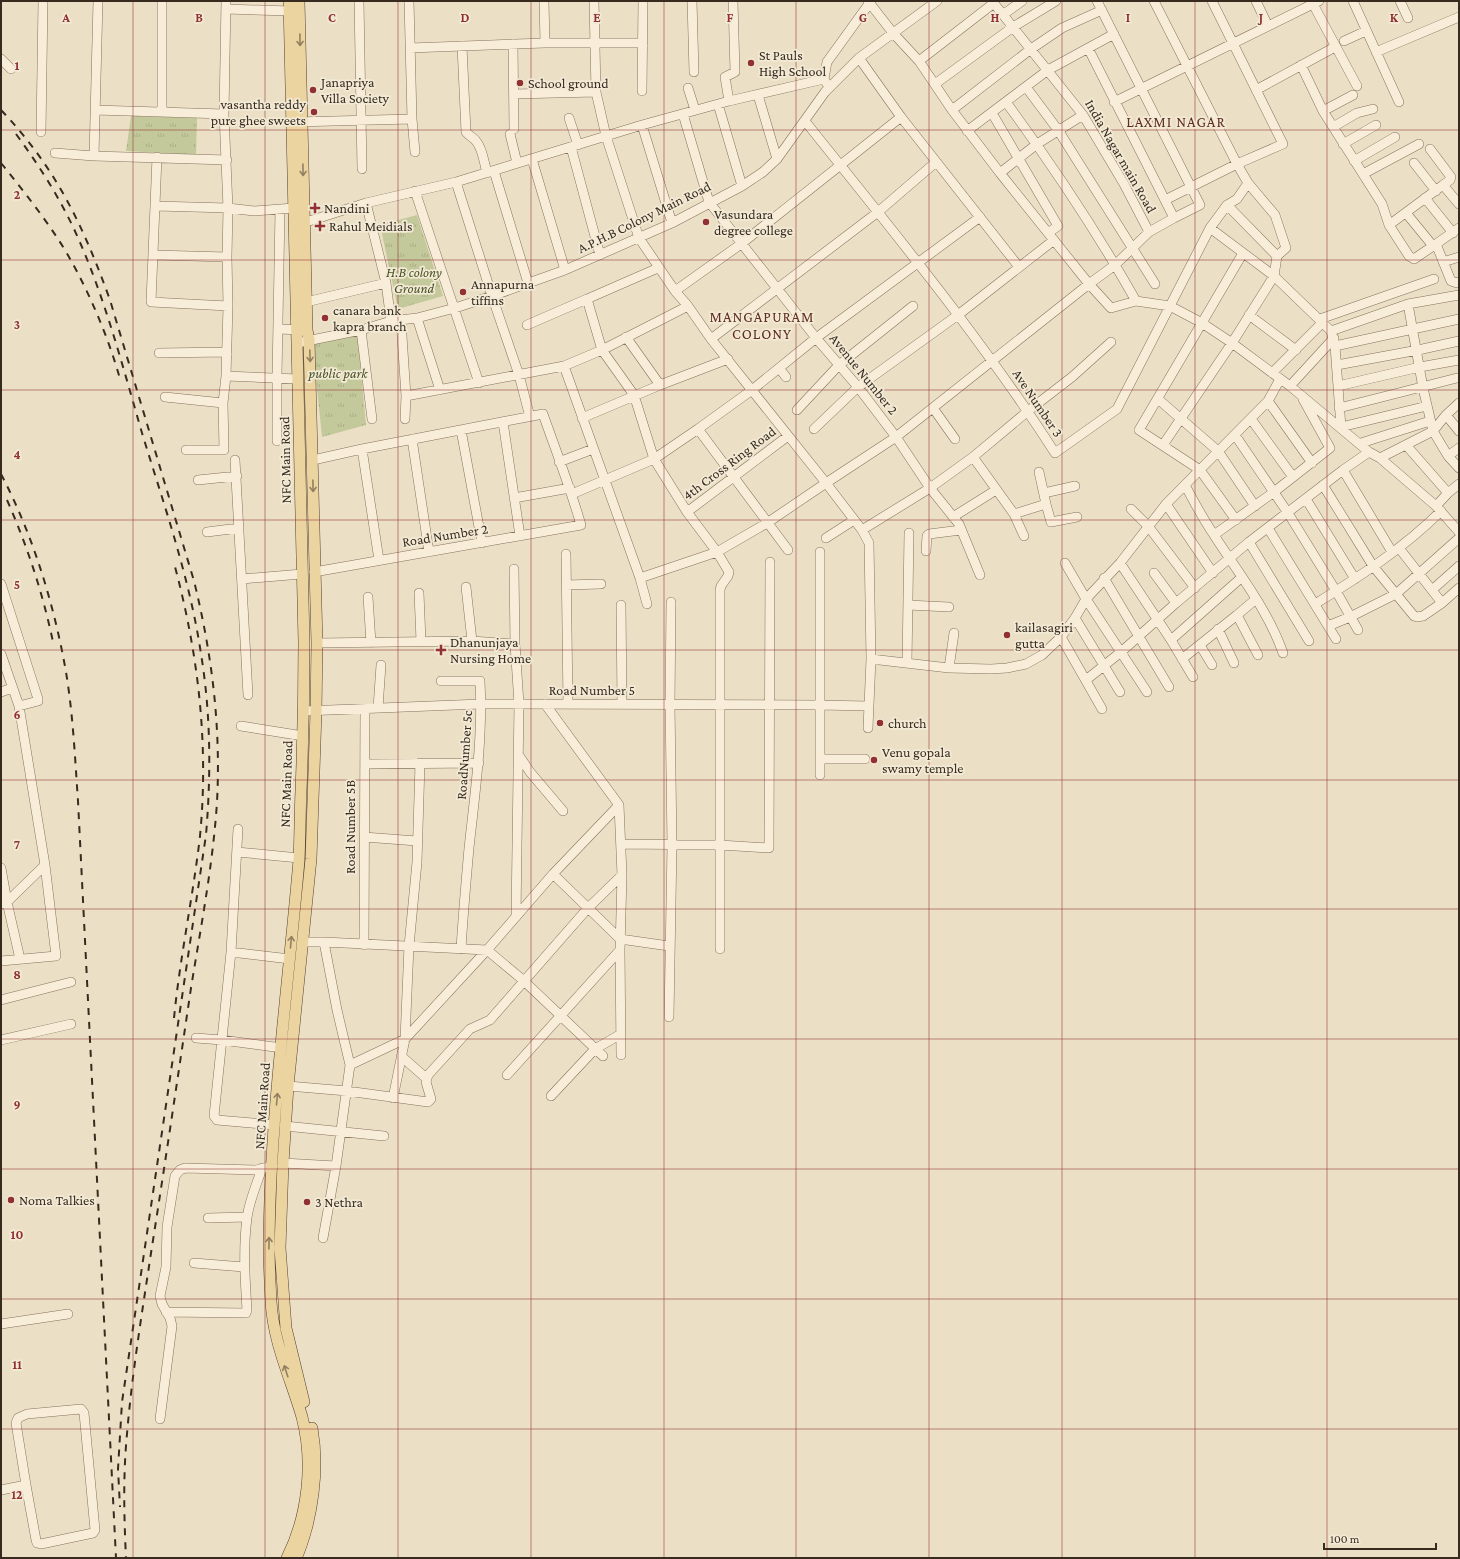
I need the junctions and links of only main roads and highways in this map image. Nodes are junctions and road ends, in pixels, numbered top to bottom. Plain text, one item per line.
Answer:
1 (299, 1) edge
2 (289, 6) edge
3 (297, 122) junction
4 (304, 333) junction
5 (292, 993) junction
6 (280, 1125) junction
7 (273, 1166) junction
8 (287, 1558) edge
9 (296, 1558) edge

1 -> 3 main road, NFC Main Road
2 - 3 main road, NFC Main Road
3 -> 4 main road, NFC Main Road
3 - 4 main road, NFC Main Road
4 -> 5 main road, NFC Main Road
5 -> 4 main road, NFC Main Road
5 - 6 main road, NFC Main Road
6 -> 5 main road, NFC Main Road
6 - 7 main road, NFC Main Road
8 -> 7 main road, NFC Main Road
7 - 9 main road, NFC Main Road

